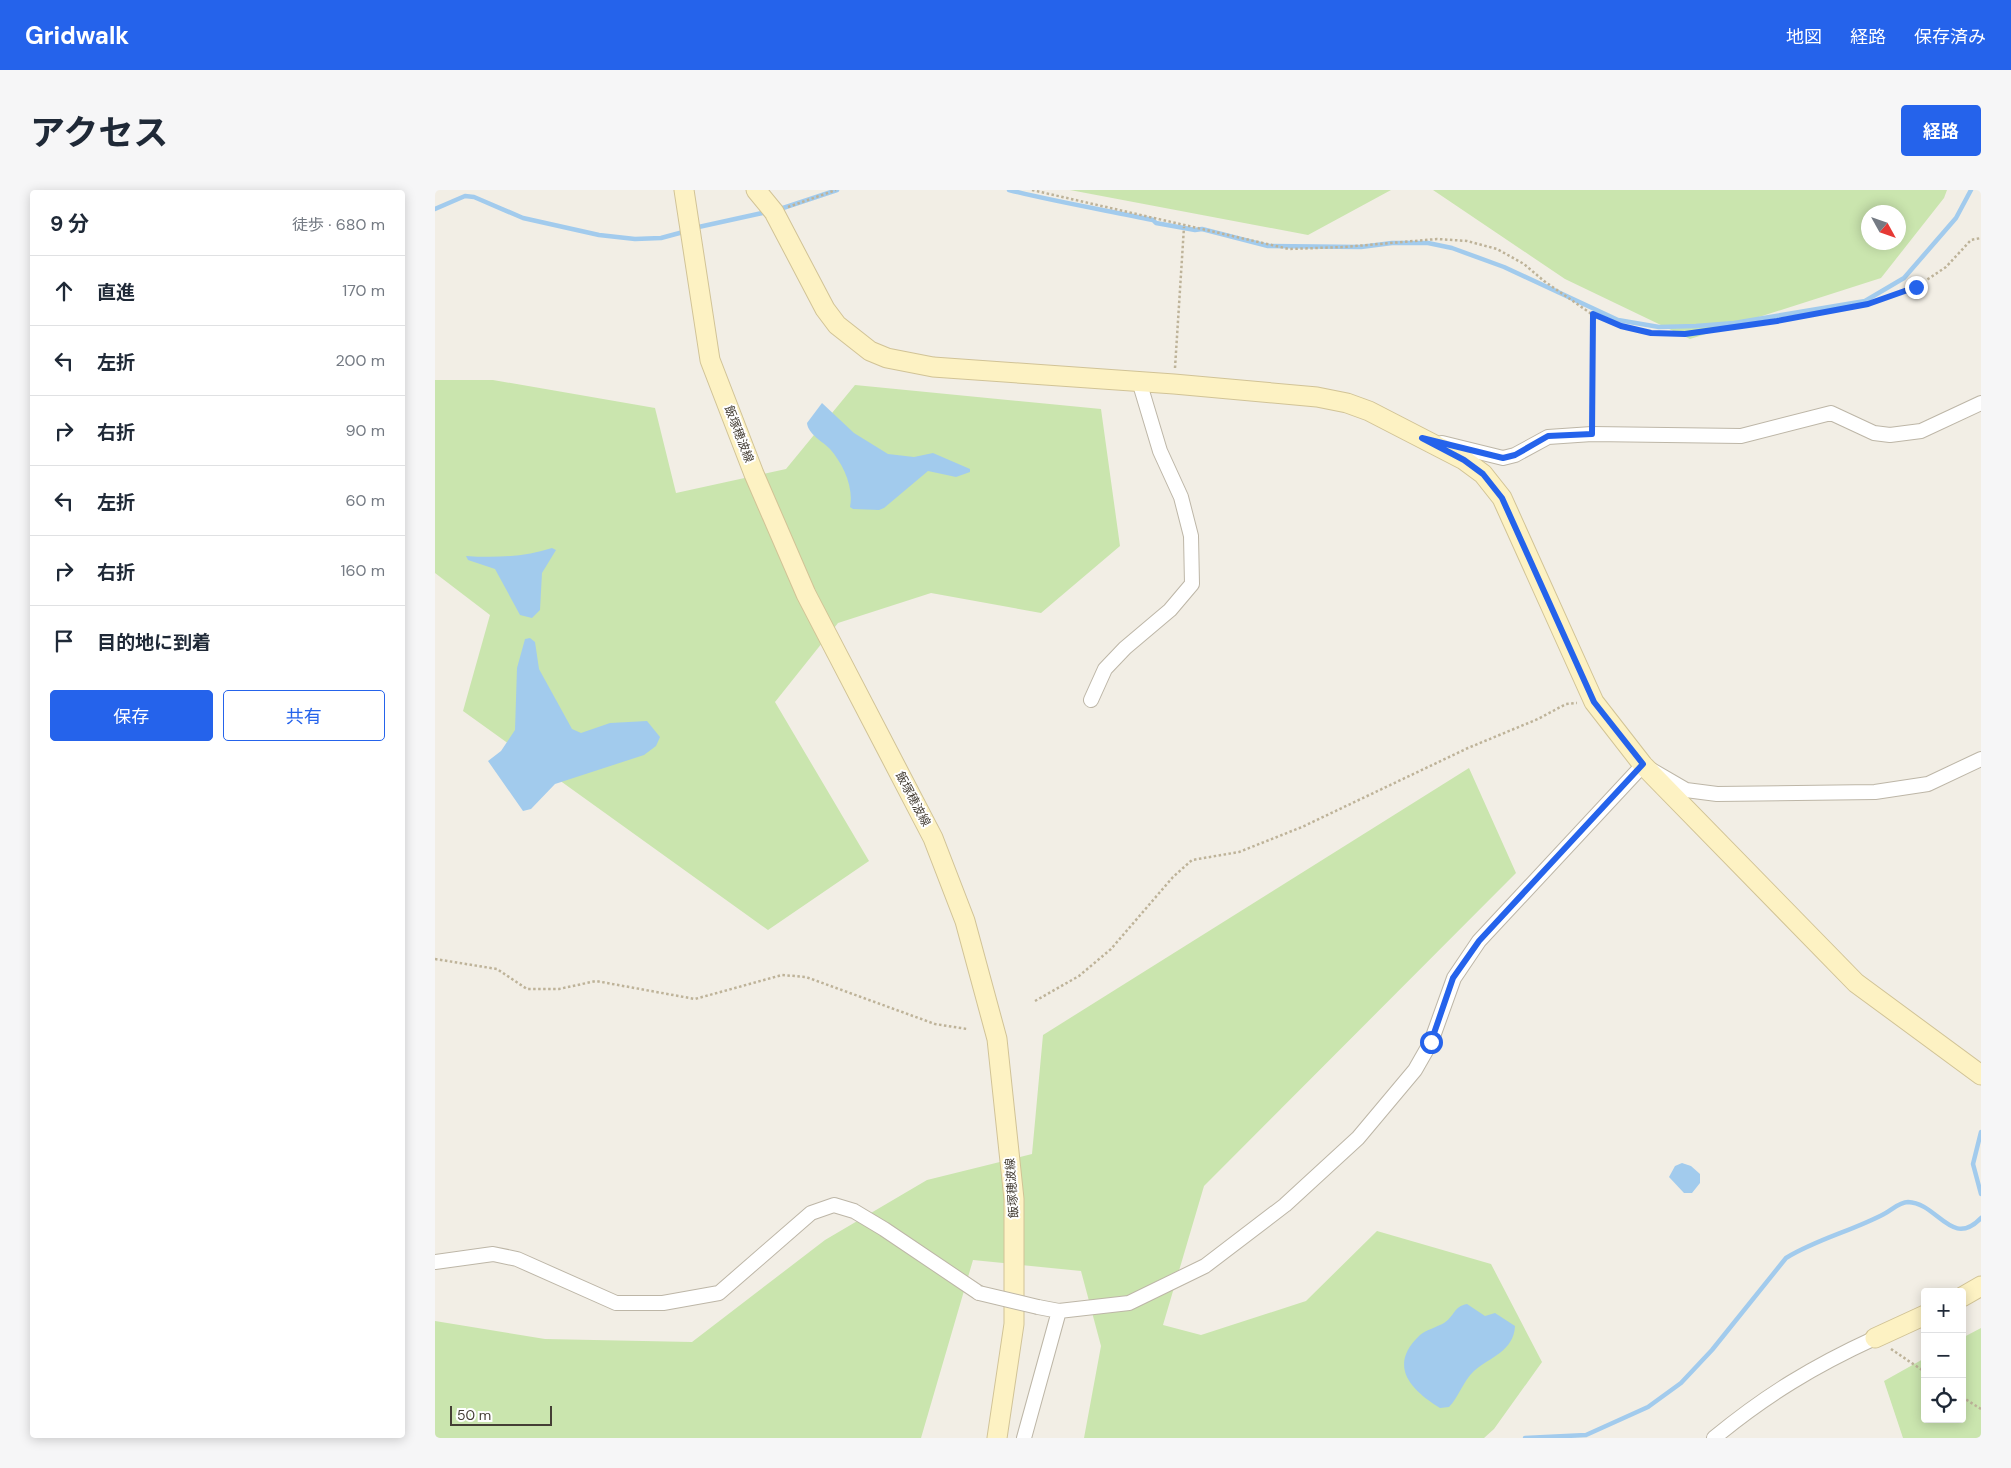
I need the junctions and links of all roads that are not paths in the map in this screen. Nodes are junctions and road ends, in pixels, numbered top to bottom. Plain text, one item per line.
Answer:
1 (684, 190) edge
2 (756, 190) edge
3 (1139, 381) junction
4 (1981, 403) edge
5 (1422, 438) junction
6 (1091, 700) dead end
7 (1981, 759) edge
8 (1643, 764) junction
9 (1981, 1075) edge
10 (435, 1262) edge
11 (1981, 1286) edge
12 (1966, 1295) edge
13 (1059, 1311) junction
14 (1921, 1317) edge
15 (1875, 1338) joint
16 (997, 1438) edge
17 (1024, 1438) edge
18 (1714, 1438) edge

1 - 16 street, 飯塚穂波線
2 - 3 street
3 - 5 street
3 - 6 street
4 - 5 street
5 - 8 street
7 - 8 street
8 - 9 street
8 - 13 street
10 - 13 street, bridge
11 - 12 street
13 - 17 street
14 - 15 street
15 - 18 street

